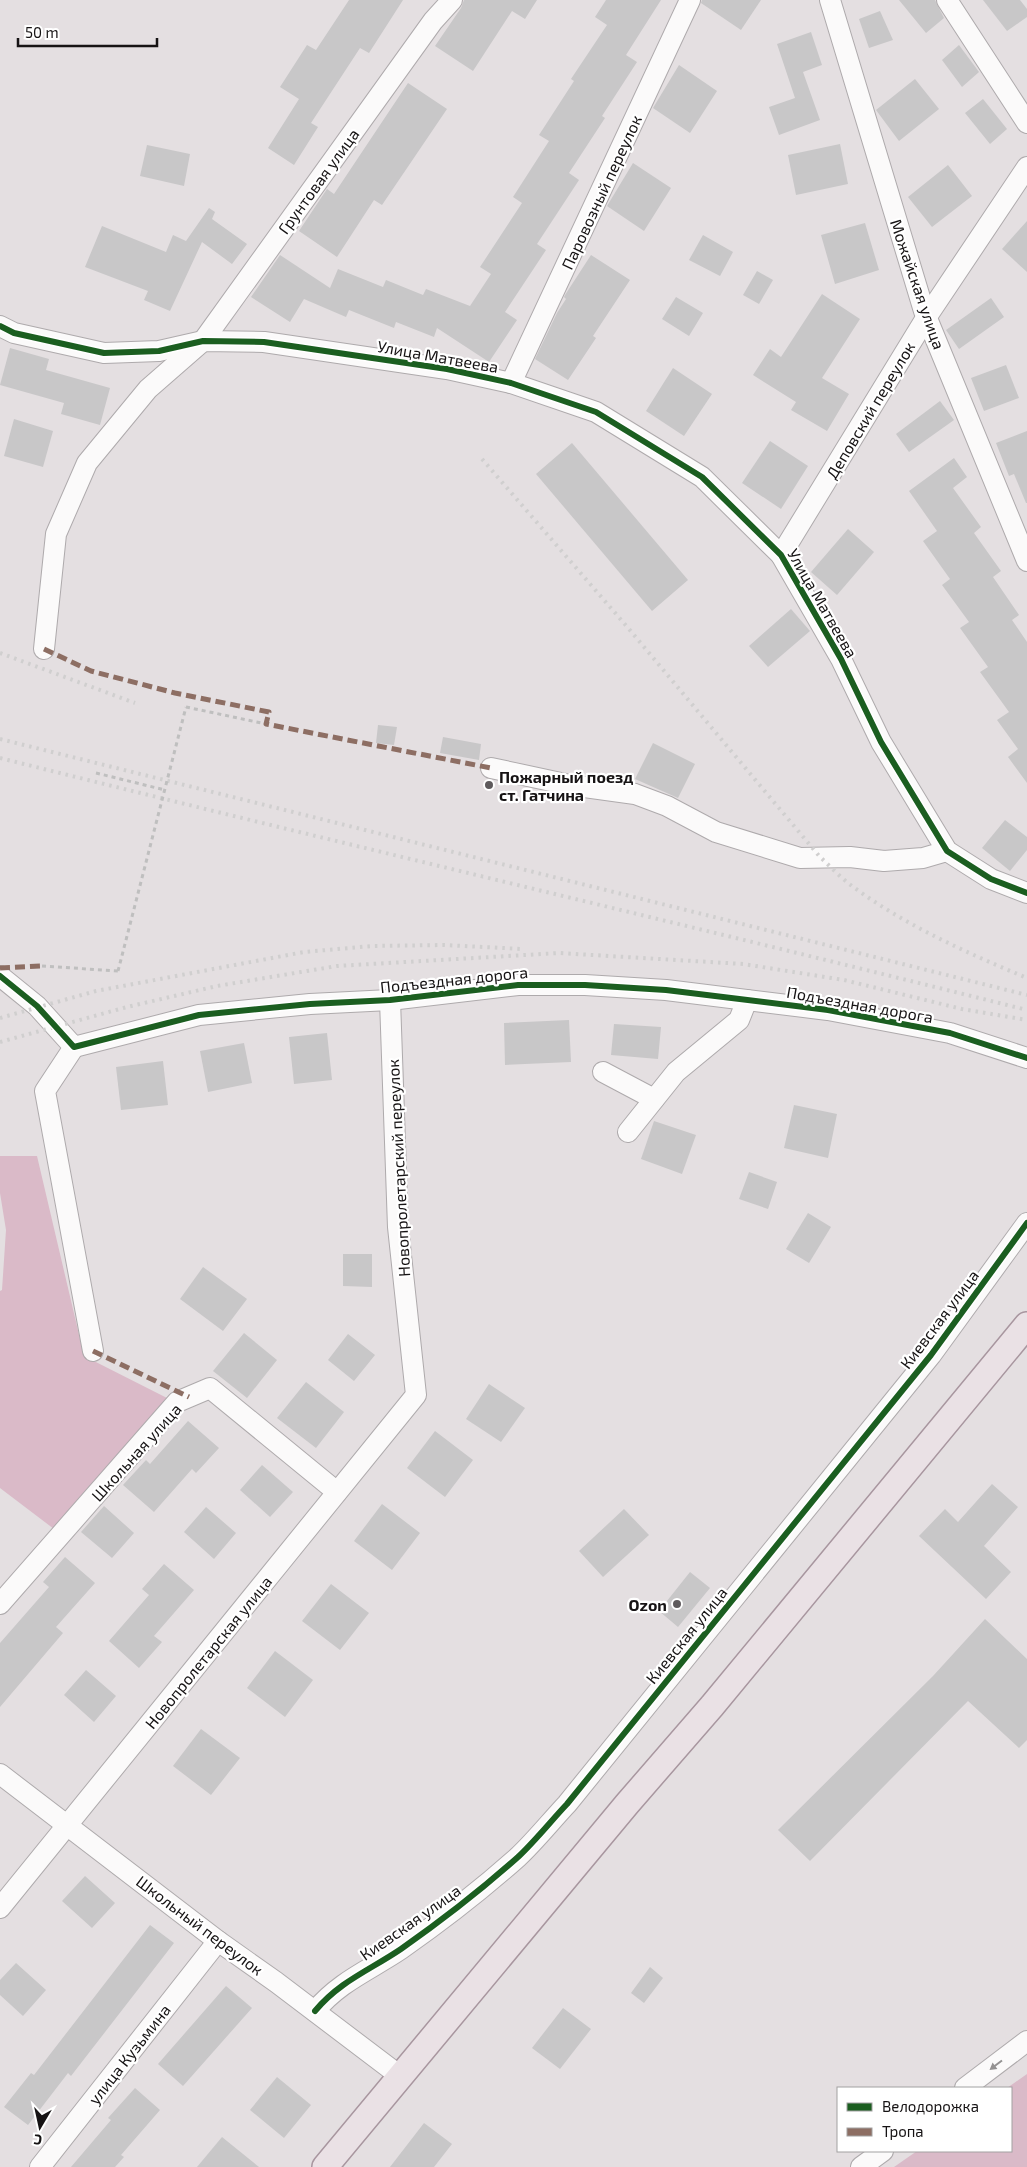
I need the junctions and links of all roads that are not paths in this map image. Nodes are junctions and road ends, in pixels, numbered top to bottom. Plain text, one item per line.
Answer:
1 (452, 0) edge
2 (690, 0) edge
3 (830, 0) edge
4 (947, 0) edge
5 (1027, 123) edge
6 (1027, 167) edge
7 (926, 318) junction
8 (0, 326) edge
9 (203, 341) junction
10 (511, 383) junction
11 (781, 555) junction
12 (1027, 561) edge
13 (44, 649) dead end
14 (491, 768) dead end
15 (947, 851) junction
16 (1027, 893) edge
17 (0, 976) edge
18 (390, 1000) junction
19 (747, 1000) junction
20 (74, 1047) junction
21 (1027, 1058) edge
22 (603, 1072) dead end
23 (654, 1099) junction
24 (628, 1132) dead end
25 (1027, 1223) edge
26 (1027, 1325) edge
27 (93, 1351) dead end
28 (416, 1395) joint
29 (337, 1492) junction
30 (0, 1604) edge
31 (0, 1774) edge
32 (68, 1826) junction
33 (0, 1908) edge
34 (218, 1941) junction
35 (315, 2011) junction
36 (1027, 2041) edge
37 (400, 2076) junction
38 (966, 2087) edge
39 (882, 2152) edge
40 (40, 2167) edge
41 (325, 2167) edge
42 (862, 2167) edge

1 - 9 street, Грунтовая улица
2 - 10 street, Паровозный переулок
3 - 7 street, Можайская улица
4 - 5 street
6 - 7 street, Деповский переулок
7 - 11 street, Деповский переулок
7 - 12 street, Можайская улица
8 - 9 street, Улица Матвеева
9 - 10 street, Улица Матвеева
9 - 13 street, Грунтовая улица
10 - 11 street, Улица Матвеева
11 - 15 street, Улица Матвеева
14 - 15 street
15 - 16 street, Улица Матвеева
17 - 20 street
18 - 19 street, Подъездная дорога
18 - 20 street, Подъездная дорога
18 - 28 street, Новопролетарский переулок
19 - 21 street, Подъездная дорога
19 - 23 street
20 - 27 street
22 - 23 street
23 - 24 street
25 - 35 street, Киевская улица
26 - 37 main road
28 - 29 street, Новопролетарская улица
29 - 30 street, Школьная улица
29 - 32 street, Новопролетарская улица
31 - 32 street, Школьный переулок
32 - 33 street, Новопролетарская улица
32 - 34 street, Школьный переулок
34 - 35 street, Школьный переулок
34 - 40 street, улица Кузьмина
35 - 37 street, Школьный переулок
36 -> 38 street
37 - 41 main road
39 - 42 street

